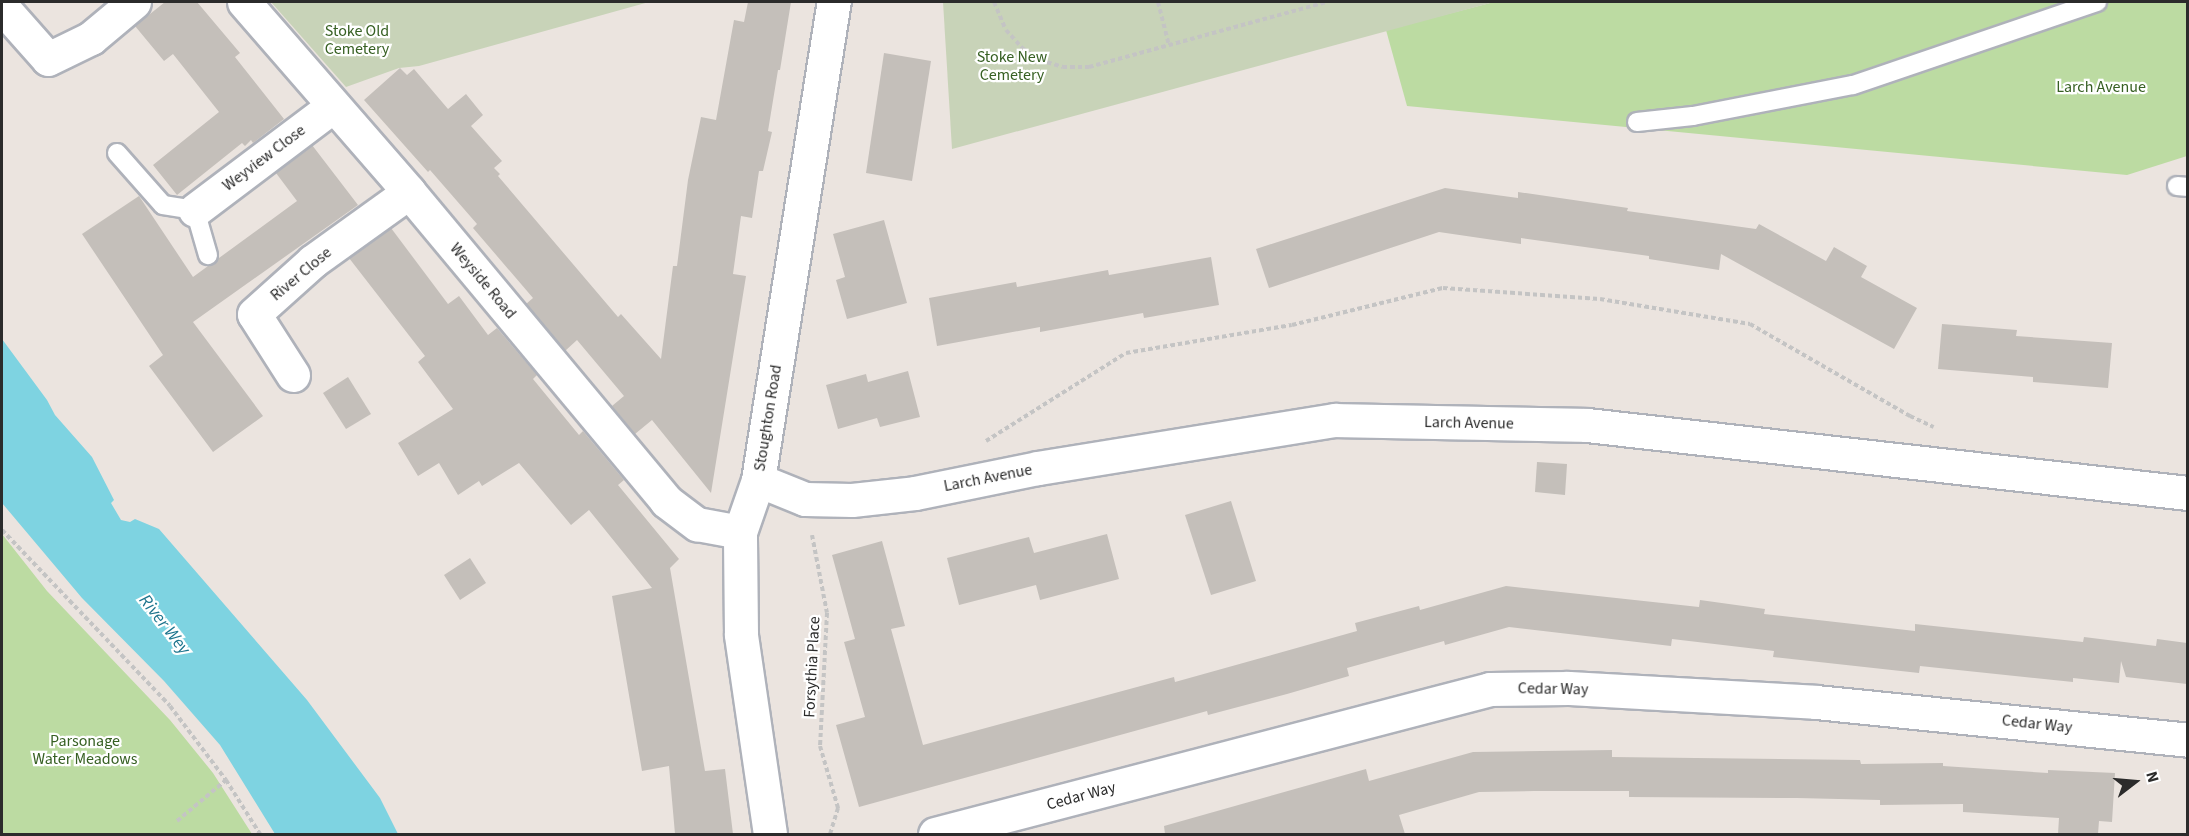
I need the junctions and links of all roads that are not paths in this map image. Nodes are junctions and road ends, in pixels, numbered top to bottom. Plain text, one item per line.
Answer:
1 (134, 2) edge
2 (243, 2) edge
3 (834, 2) edge
4 (2097, 2) edge
5 (2, 6) edge
6 (333, 106) junction
7 (1637, 122) dead end
8 (117, 153) dead end
9 (409, 192) junction
10 (195, 210) junction
11 (207, 255) dead end
12 (293, 375) dead end
13 (758, 480) junction
14 (2187, 493) edge
15 (740, 532) junction
16 (2187, 740) edge
17 (771, 834) edge
18 (934, 834) edge

1 - 5 street
2 - 6 street, Weyside Road
3 - 13 street, Stoughton Road
4 - 7 lane
6 - 9 street, Weyside Road
6 - 10 street, Weyview Close
8 - 10 lane
9 - 12 street, River Close
9 - 15 street, Weyside Road
10 - 11 lane
13 - 14 street, Larch Avenue
13 - 15 street, Stoughton Road
15 - 17 street, Stoughton Road
16 - 18 street, Cedar Way

